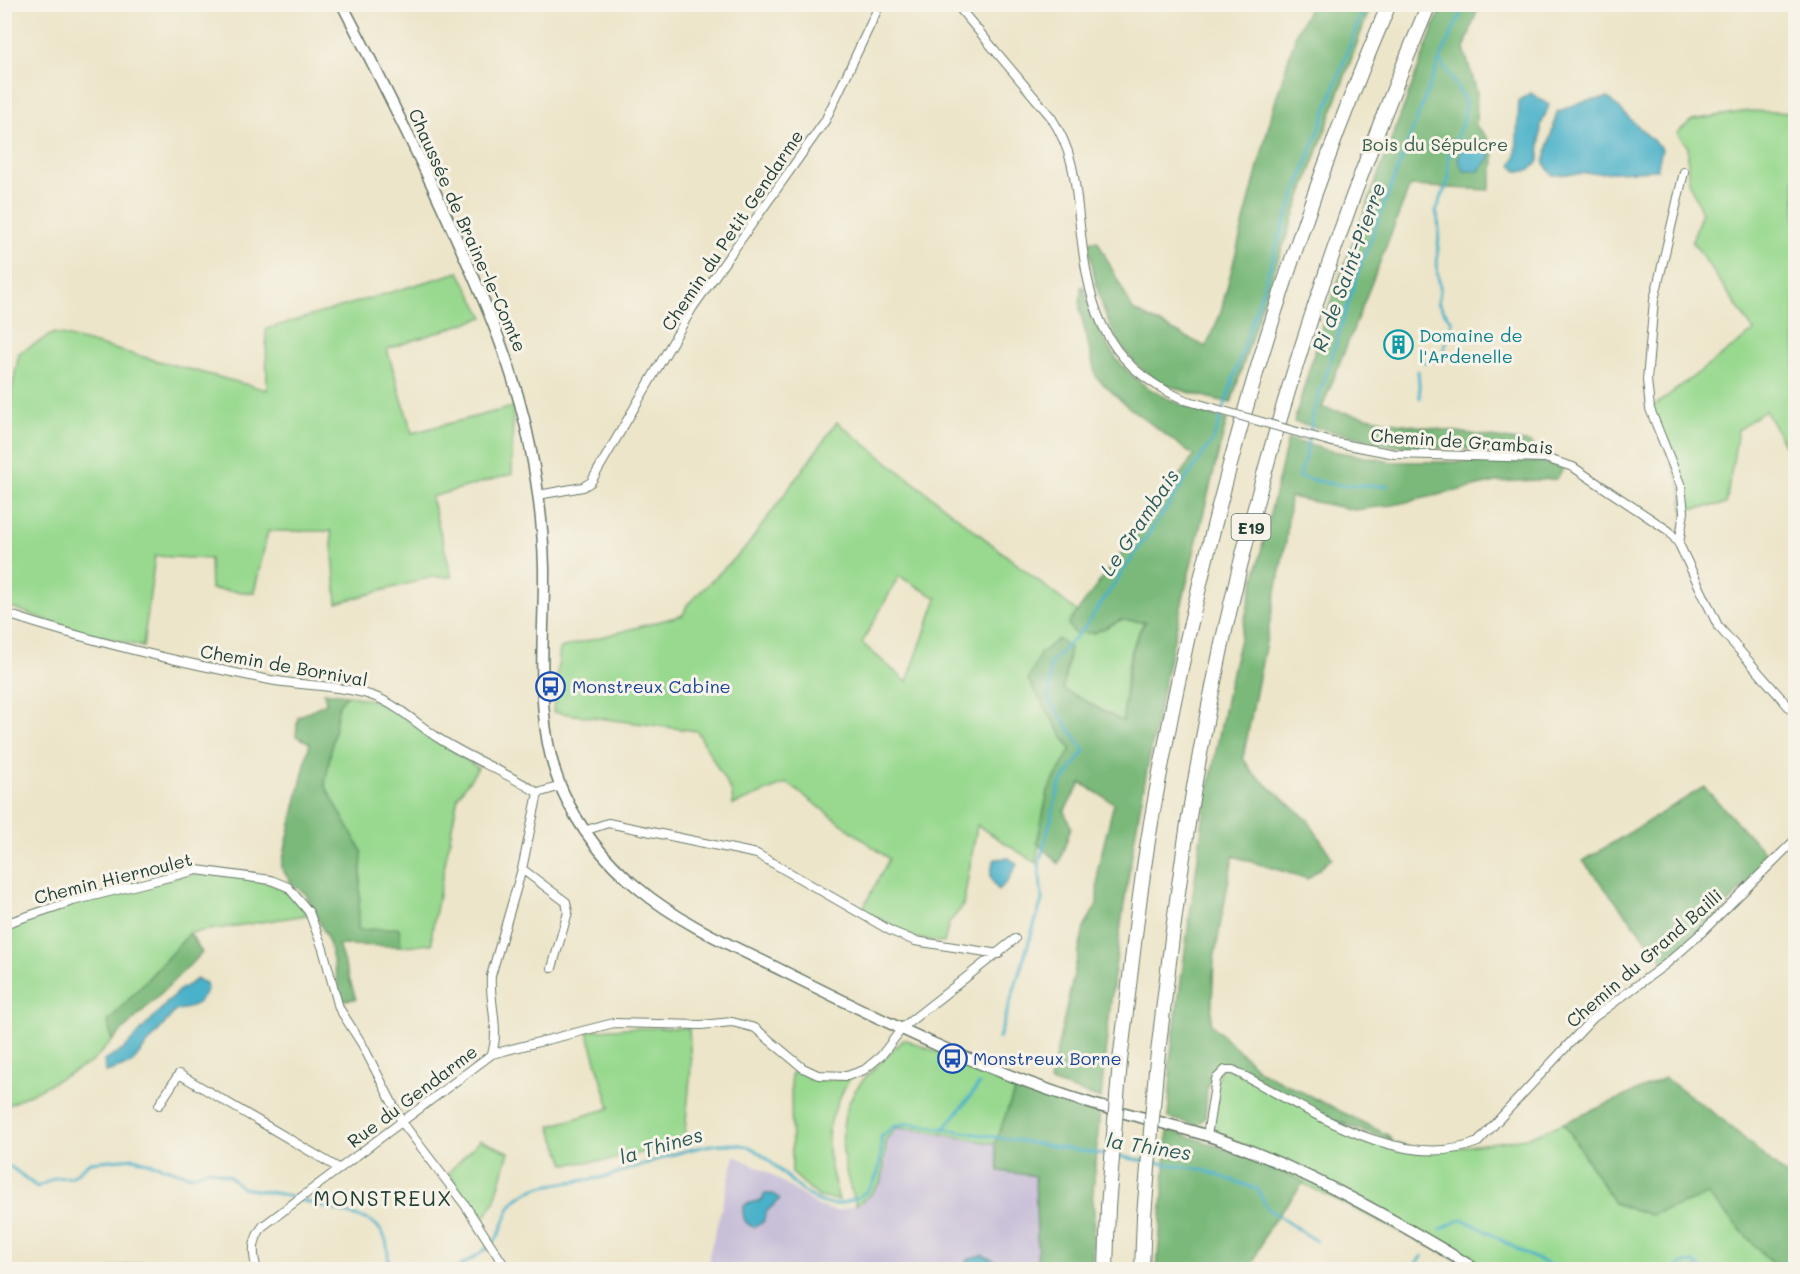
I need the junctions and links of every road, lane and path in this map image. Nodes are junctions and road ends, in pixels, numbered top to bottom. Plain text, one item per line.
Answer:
1 (342, 4) edge
2 (880, 4) edge
3 (956, 4) edge
4 (1389, 4) edge
5 (1429, 4) edge
6 (1683, 172) dead end
7 (538, 495) junction
8 (1679, 544) junction
9 (4, 613) edge
10 (1796, 715) edge
11 (561, 786) junction
12 (538, 793) junction
13 (585, 831) junction
14 (1796, 839) edge
15 (522, 869) junction
16 (4, 924) edge
17 (1015, 939) dead end
18 (999, 954) junction
19 (552, 968) dead end
20 (903, 1027) junction
21 (492, 1053) junction
22 (159, 1105) dead end
23 (402, 1122) junction
24 (1207, 1136) junction
25 (340, 1169) junction
26 (257, 1269) edge
27 (507, 1269) edge
28 (1106, 1269) edge
29 (1142, 1269) edge
30 (1477, 1269) edge

1 - 7 main road, Chaussée de Braine-le-Comte
2 - 7 street, Chemin du Petit Gendarme
3 - 8 street, Chemin de Grambais, bridge
4 - 28 highway, E19, bridge
5 - 29 highway, E19, bridge
6 - 8 street
7 - 11 main road, Chaussée de Braine-le-Comte
8 - 10 street, Chemin de Grambais
9 - 12 street, Chemin de Bornival
11 - 12 street
11 - 13 main road, Chaussée de Braine-le-Comte
12 - 15 street, Rue du Gendarme
13 - 18 street
13 - 20 main road, Chaussée de Braine-le-Comte
14 - 24 street, Chemin du Grand Bailli
15 - 19 street
15 - 21 street, Rue du Gendarme
16 - 23 street, Chemin Hiernoulet
17 - 18 street
18 - 20 street
20 - 21 street
20 - 24 main road, Chaussée de Braine-le-Comte
21 - 23 street, Rue du Gendarme
22 - 25 street
23 - 25 street, Rue du Gendarme
23 - 27 street, Chemin Hiernoulet
24 - 30 main road, Chaussée de Braine-le-Comte
25 - 26 street, Rue du Gendarme

